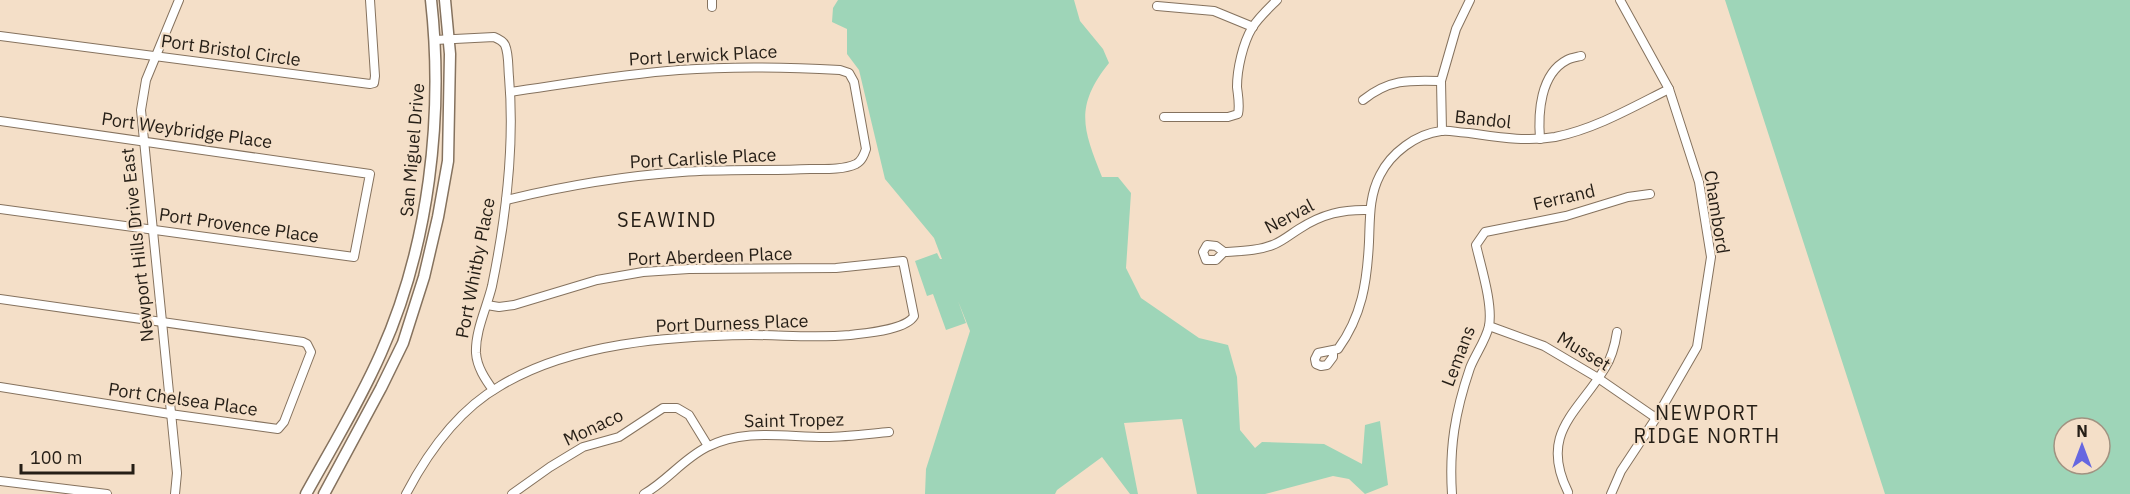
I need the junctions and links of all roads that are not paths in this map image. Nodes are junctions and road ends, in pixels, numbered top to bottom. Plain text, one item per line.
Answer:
1 (179, 0) edge
2 (370, 0) edge
3 (431, 0) edge
4 (445, 0) edge
5 (1277, 0) edge
6 (1470, 0) edge
7 (1620, 0) edge
8 (1157, 6) dead end
9 (1253, 27) junction
10 (0, 36) edge
11 (448, 39) junction
12 (435, 40) junction
13 (1581, 56) dead end
14 (156, 57) junction
15 (1441, 81) junction
16 (1669, 89) junction
17 (510, 92) junction
18 (1363, 100) dead end
19 (1164, 117) dead end
20 (0, 121) edge
21 (861, 121) joint
22 (1442, 131) junction
23 (1540, 139) junction
24 (143, 140) junction
25 (370, 174) joint
26 (1650, 194) dead end
27 (506, 200) junction
28 (0, 209) edge
29 (1370, 210) junction
30 (152, 230) junction
31 (1485, 232) joint
32 (1224, 252) dead end
33 (903, 261) joint
34 (0, 299) edge
35 (487, 305) junction
36 (162, 322) junction
37 (1489, 326) junction
38 (1617, 332) dead end
39 (1334, 351) dead end
40 (1598, 378) junction
41 (0, 387) edge
42 (493, 390) junction
43 (170, 414) junction
44 (1656, 418) junction
45 (889, 432) dead end
46 (708, 447) junction
47 (0, 481) edge
48 (1568, 492) dead end
49 (107, 494) edge
50 (175, 494) edge
51 (306, 494) edge
52 (324, 494) edge
53 (406, 494) edge
54 (512, 494) edge
55 (644, 494) edge
56 (1452, 494) edge
57 (1611, 494) edge

1 - 14 street, Newport Hills Drive East
2 - 14 street, Port Bristol Circle
3 - 12 main road, San Miguel Drive
4 - 11 main road, San Miguel Drive
5 - 9 street
6 - 15 street
7 - 16 street, Chambord
8 - 9 street
9 - 19 street
10 - 14 street, Port Bristol Circle
11 - 12 street
11 - 17 street, Port Whitby Place
11 - 52 main road, San Miguel Drive
12 - 51 main road, San Miguel Drive
13 - 23 street
14 - 24 street, Newport Hills Drive East
15 - 18 street
15 - 22 street
16 - 23 street, Bandol
16 - 44 street, Chambord
17 - 21 street, Port Lerwick Place
17 - 27 street, Port Whitby Place
20 - 24 street, Port Weybridge Place
21 - 27 street, Port Carlisle Place
22 - 23 street, Bandol
22 - 29 street, Bandol
24 - 25 street, Port Weybridge Place
24 - 30 street, Newport Hills Drive East
25 - 30 street, Port Provence Place
26 - 31 street, Ferrand
27 - 35 street, Port Whitby Place
28 - 30 street, Port Provence Place
29 - 32 street, Nerval
29 - 39 street, Bandol
30 - 36 street, Newport Hills Drive East
31 - 37 street, Lemans
33 - 35 street, Port Aberdeen Place
33 - 42 street, Port Durness Place
34 - 36 street
35 - 42 street, Port Whitby Place
36 - 43 street, Newport Hills Drive East
36 - 43 street, Port Chelsea Place
37 - 40 street, Musset
37 - 56 street, Lemans
38 - 40 street
40 - 44 street, Musset
40 - 48 street
41 - 43 street, Port Chelsea Place
42 - 53 street, Port Durness Place
43 - 50 street, Newport Hills Drive East
44 - 57 street, Chambord
45 - 46 street, Saint Tropez
46 - 54 street, Monaco
46 - 55 street, Saint Tropez
47 - 49 street

